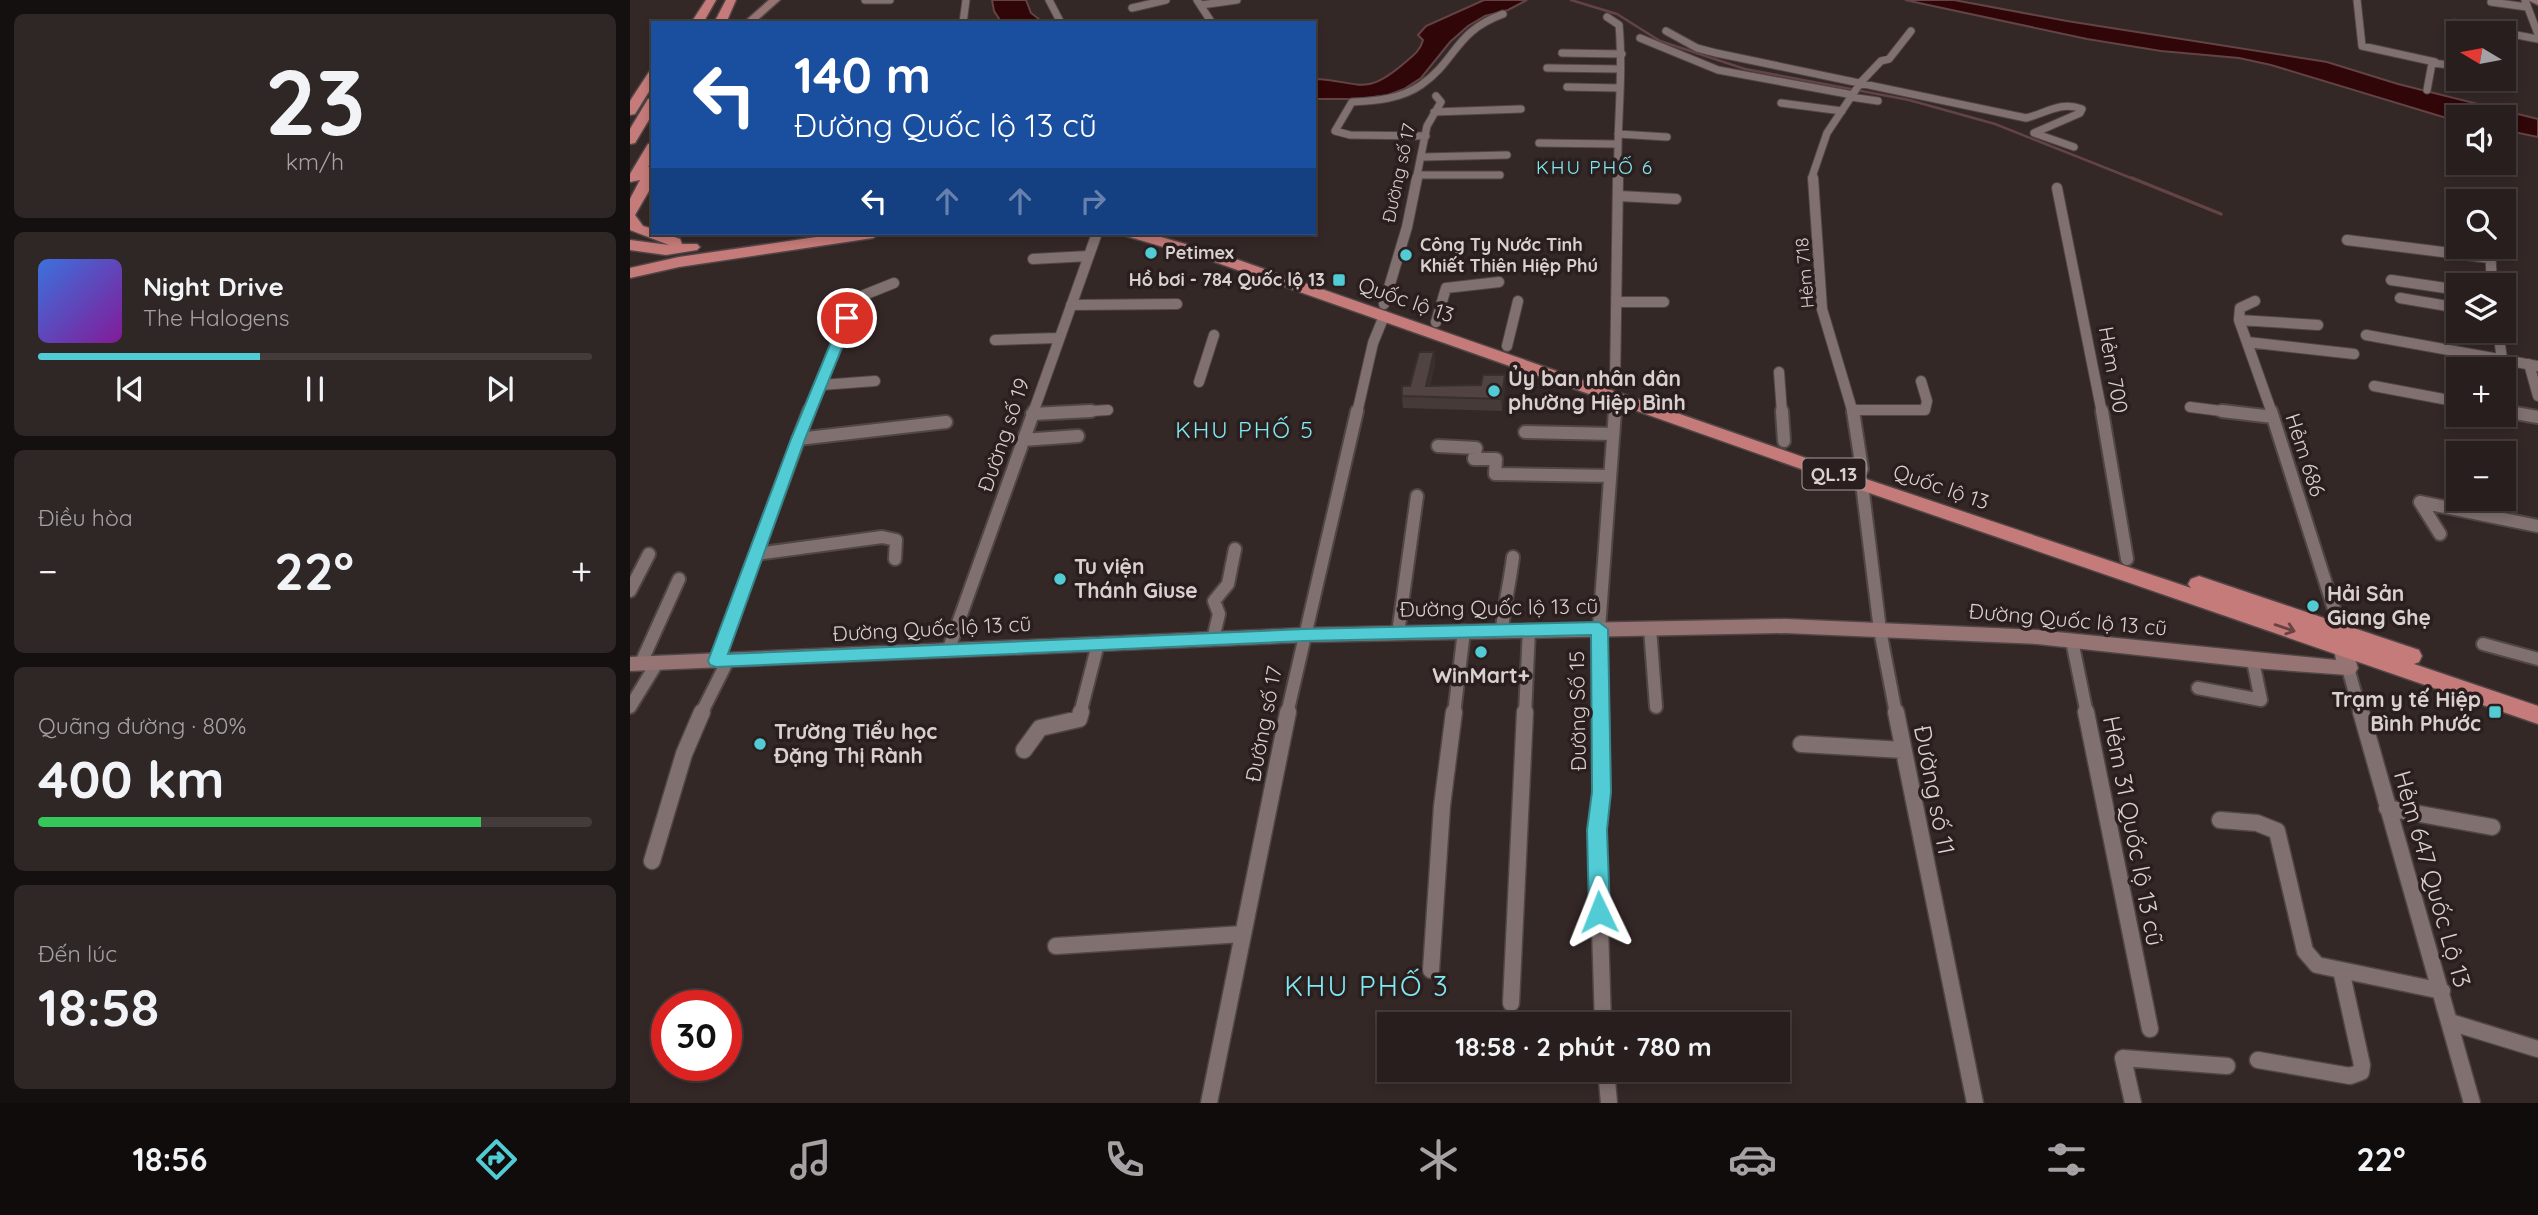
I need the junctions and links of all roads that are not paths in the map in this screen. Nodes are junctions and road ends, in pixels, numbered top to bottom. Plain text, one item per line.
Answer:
1 (698, 0) edge
2 (711, 0) edge
3 (724, 0) edge
4 (731, 0) edge
5 (775, 0) edge
6 (865, 0) edge
7 (890, 0) edge
8 (966, 0) edge
9 (1049, 0) edge
10 (1166, 0) edge
11 (1237, 0) edge
12 (2357, 0) edge
13 (2490, 2) dead end
14 (2528, 2) edge
15 (2538, 2) edge
16 (1199, 3) edge
17 (1132, 8) dead end
18 (1503, 14) dead end
19 (1607, 17) dead end
20 (685, 21) edge
21 (698, 21) edge
22 (713, 21) edge
23 (721, 21) edge
24 (750, 21) edge
25 (963, 21) edge
26 (1060, 21) edge
27 (1211, 21) edge
28 (1911, 31) dead end
29 (1666, 32) dead end
30 (2538, 34) edge
31 (2516, 35) edge
32 (1640, 38) dead end
33 (2538, 39) edge
34 (1562, 53) dead end
35 (1622, 54) junction
36 (2435, 62) junction
37 (2446, 64) edge
38 (1547, 68) dead end
39 (1620, 69) junction
40 (651, 80) edge
41 (1861, 82) junction
42 (1567, 87) dead end
43 (1620, 88) junction
44 (2427, 90) dead end
45 (1436, 96) dead end
46 (1852, 96) junction
47 (644, 97) edge
48 (1878, 102) dead end
49 (1781, 103) dead end
50 (1521, 109) dead end
51 (1842, 111) junction
52 (1434, 112) junction
53 (635, 113) edge
54 (630, 130) edge
55 (1618, 134) junction
56 (1426, 136) junction
57 (1667, 137) dead end
58 (651, 138) edge
59 (630, 140) edge
60 (1539, 143) dead end
61 (1617, 144) junction
62 (2074, 147) dead end
63 (651, 150) edge
64 (1507, 155) dead end
65 (1423, 156) junction
66 (630, 173) edge
67 (651, 174) edge
68 (1419, 175) junction
69 (1500, 175) dead end
70 (630, 187) edge
71 (2057, 188) dead end
72 (1619, 196) junction
73 (1676, 199) dead end
74 (630, 212) edge
75 (630, 218) edge
76 (788, 235) edge
77 (854, 235) edge
78 (1096, 235) edge
79 (1138, 235) edge
80 (1188, 235) edge
81 (2347, 240) dead end
82 (630, 246) edge
83 (2446, 249) edge
84 (713, 250) junction
85 (1089, 256) junction
86 (1033, 259) dead end
87 (630, 272) edge
88 (2391, 280) dead end
89 (1499, 282) dead end
90 (894, 283) dead end
91 (630, 286) edge
92 (2446, 288) edge
93 (2400, 298) dead end
94 (1518, 301) dead end
95 (2255, 301) dead end
96 (1617, 302) junction
97 (1664, 302) dead end
98 (1071, 304) junction
99 (1177, 304) dead end
100 (2446, 306) edge
101 (1384, 310) junction
102 (2239, 320) junction
103 (1436, 322) junction
104 (2318, 325) dead end
105 (1001, 327) dead end
106 (1214, 335) dead end
107 (2366, 335) dead end
108 (1058, 338) junction
109 (2247, 342) junction
110 (994, 343) joint
111 (1507, 346) junction
112 (2354, 354) dead end
113 (2491, 357) edge
114 (2533, 365) edge
115 (1779, 372) dead end
116 (875, 381) dead end
117 (1922, 381) dead end
118 (1199, 382) dead end
119 (821, 385) junction
120 (2374, 386) dead end
121 (1615, 390) junction
122 (2538, 396) edge
123 (2446, 400) edge
124 (2190, 407) dead end
125 (1108, 410) dead end
126 (1853, 410) junction
127 (2516, 413) edge
128 (1032, 414) junction
129 (2273, 417) junction
130 (2538, 417) edge
131 (946, 422) dead end
132 (1525, 432) dead end
133 (1613, 434) junction
134 (1078, 436) dead end
135 (798, 439) junction
136 (1023, 440) junction
137 (1784, 441) junction
138 (1438, 446) dead end
139 (1610, 476) junction
140 (1862, 477) junction
141 (1417, 496) dead end
142 (2538, 527) edge
143 (2440, 534) dead end
144 (1235, 549) dead end
145 (649, 554) dead end
146 (756, 554) junction
147 (1513, 557) dead end
148 (895, 559) dead end
149 (2127, 559) junction
150 (679, 579) dead end
151 (630, 591) edge
152 (1650, 628) junction
153 (1599, 629) junction
154 (1502, 630) junction
155 (1530, 630) junction
156 (1880, 630) junction
157 (1464, 631) junction
158 (1398, 633) junction
159 (1304, 635) junction
160 (1213, 639) junction
161 (2072, 641) junction
162 (1098, 644) junction
163 (2483, 644) dead end
164 (2344, 649) junction
165 (948, 650) junction
166 (2538, 659) edge
167 (722, 661) junction
168 (2253, 661) junction
169 (643, 663) edge
170 (2198, 688) dead end
171 (2538, 700) edge
172 (630, 707) edge
173 (1656, 707) dead end
174 (2538, 715) edge
175 (1801, 744) dead end
176 (1024, 750) dead end
177 (1903, 750) junction
178 (2387, 808) junction
179 (2220, 820) dead end
180 (2492, 827) dead end
181 (652, 861) dead end
182 (1243, 934) junction
183 (1056, 946) dead end
184 (1432, 970) dead end
185 (2341, 970) junction
186 (2442, 991) junction
187 (1511, 1003) dead end
188 (1603, 1012) edge
189 (2450, 1022) junction
190 (2150, 1029) dead end
191 (2538, 1049) edge
192 (2258, 1060) dead end
193 (2227, 1066) dead end
194 (1607, 1082) edge
195 (1209, 1103) edge
196 (1609, 1103) edge
197 (1975, 1103) edge
198 (2133, 1103) edge
199 (2472, 1103) edge

1 - 20 highway
2 - 21 highway
3 - 22 highway
4 - 23 highway
5 - 24 street
6 - 7 street
8 - 25 street
9 - 26 street
10 - 17 street
11 - 16 street
12 - 36 street
13 - 14 street
14 - 15 street
14 - 30 street
16 - 27 street
18 - 56 street
19 - 35 street, Đường Số 15
28 - 41 street, Hẻm 718
29 - 41 street
31 - 33 street
32 - 46 street
34 - 35 street
35 - 39 street, Đường Số 15
36 - 37 street
36 - 44 street
38 - 39 street
39 - 43 street, Đường Số 15
40 - 47 highway
41 - 46 street, Hẻm 718
41 - 62 street
42 - 43 street
43 - 55 street, Đường Số 15
45 - 52 street, Đường số 17
46 - 48 street
46 - 51 street, Hẻm 718
47 - 53 highway
49 - 51 street
50 - 52 street
51 - 126 street, Hẻm 718
52 - 56 street, Đường số 17
53 - 54 highway
53 - 59 highway
55 - 57 street
55 - 61 street, Đường Số 15
56 - 65 street, Đường số 17
58 - 66 highway
60 - 61 street
61 - 72 street, Đường Số 15
63 - 70 highway
64 - 65 street
65 - 68 street, Đường số 17
67 - 74 highway
68 - 69 street
68 - 101 street, Đường số 17
71 - 149 street, Hẻm 700
72 - 73 street
72 - 96 street, Đường Số 15
75 - 84 highway
76 - 84 highway
77 - 84 highway
78 - 85 street, Đường số 19
79 - 101 highway, Quốc lộ 13 / QL.13
80 - 101 highway, Quốc lộ 13 / QL.13
81 - 83 street
82 - 84 highway
82 - 87 highway
84 - 87 highway
84 - 91 highway
85 - 86 street
85 - 98 street, Đường số 19
88 - 92 street
89 - 103 street
90 - 119 street
93 - 100 street
94 - 111 street
95 - 102 street
96 - 97 street
96 - 121 street, Đường Số 15
98 - 99 street
98 - 108 street, Đường số 19
101 - 103 highway, Quốc lộ 13 / QL.13
101 - 121 highway, Quốc lộ 13 / QL.13
101 - 159 street, Đường số 17
102 - 104 street
102 - 109 street, Hẻm 686
103 - 111 highway, Quốc lộ 13 / QL.13
105 - 110 street
106 - 118 street
107 - 113 street
108 - 110 street
108 - 128 street, Đường số 19
109 - 112 street
109 - 129 street, Hẻm 686
111 - 121 highway, Quốc lộ 13 / QL.13
114 - 122 street
115 - 137 street
116 - 119 street
117 - 126 street
119 - 135 street
120 - 123 street
121 - 133 street, Đường Số 15
121 - 137 highway, Quốc lộ 13 / QL.13
121 - 140 highway, Quốc lộ 13 / QL.13
124 - 129 street
125 - 128 street
126 - 140 street, Hẻm 718
127 - 130 street
128 - 136 street, Đường số 19
129 - 164 street, Hẻm 686
131 - 135 street
132 - 133 street
133 - 139 street, Đường Số 15
134 - 136 street
135 - 146 street
136 - 165 street, Đường số 19
137 - 140 highway, Quốc lộ 13 / QL.13
138 - 139 street
139 - 153 street, Đường Số 15
140 - 149 highway, Quốc lộ 13 / QL.13
140 - 156 street, Đường số 11
140 -> 164 highway, Quốc lộ 13 / QL.13
141 - 158 street
142 - 143 street
144 - 160 street
145 - 151 street
146 - 148 street
146 - 167 street
147 - 154 street
149 - 164 highway, Quốc lộ 13 / QL.13
150 - 169 street
152 - 153 street, Đường Quốc lộ 13 cũ
152 - 156 street, Đường Quốc lộ 13 cũ
152 - 173 street
153 - 155 street, Đường Quốc lộ 13 cũ
153 - 188 street, Đường Số 15
154 - 155 street, Đường Quốc lộ 13 cũ
154 - 157 street, Đường Quốc lộ 13 cũ
155 - 187 street
156 - 161 street, Đường Quốc lộ 13 cũ
156 - 177 street, Đường số 11
157 - 158 street, Đường Quốc lộ 13 cũ
157 - 184 street
158 - 159 street, Đường Quốc lộ 13 cũ
159 - 160 street, Đường Quốc lộ 13 cũ
159 - 182 street, Đường số 17
160 - 162 street, Đường Quốc lộ 13 cũ
161 - 168 street, Đường Quốc lộ 13 cũ
161 - 190 street, Hẻm 31 Quốc lộ 13 cũ
162 - 165 street, Đường Quốc lộ 13 cũ
162 - 176 street
163 - 166 street
164 - 168 street, Đường Quốc lộ 13 cũ
164 - 171 highway, Quốc lộ 13 / QL.13
164 - 174 highway, Quốc lộ 13 / QL.13
164 - 178 street, Hẻm 647 Quốc Lộ 13
165 - 167 street, Đường Quốc lộ 13 cũ
167 - 169 street, Đường Quốc lộ 13 cũ
167 - 181 street
168 - 170 street
169 - 172 street
175 - 177 street
177 - 197 street, Đường số 11
178 - 180 street
178 - 186 street, Hẻm 647 Quốc Lộ 13
179 - 185 street
182 - 183 street
182 - 195 street, Đường số 17
185 - 186 street
185 - 192 street
186 - 189 street, Hẻm 647 Quốc Lộ 13
189 - 191 street
189 - 199 street, Hẻm 647 Quốc Lộ 13
193 - 198 street
194 - 196 street

